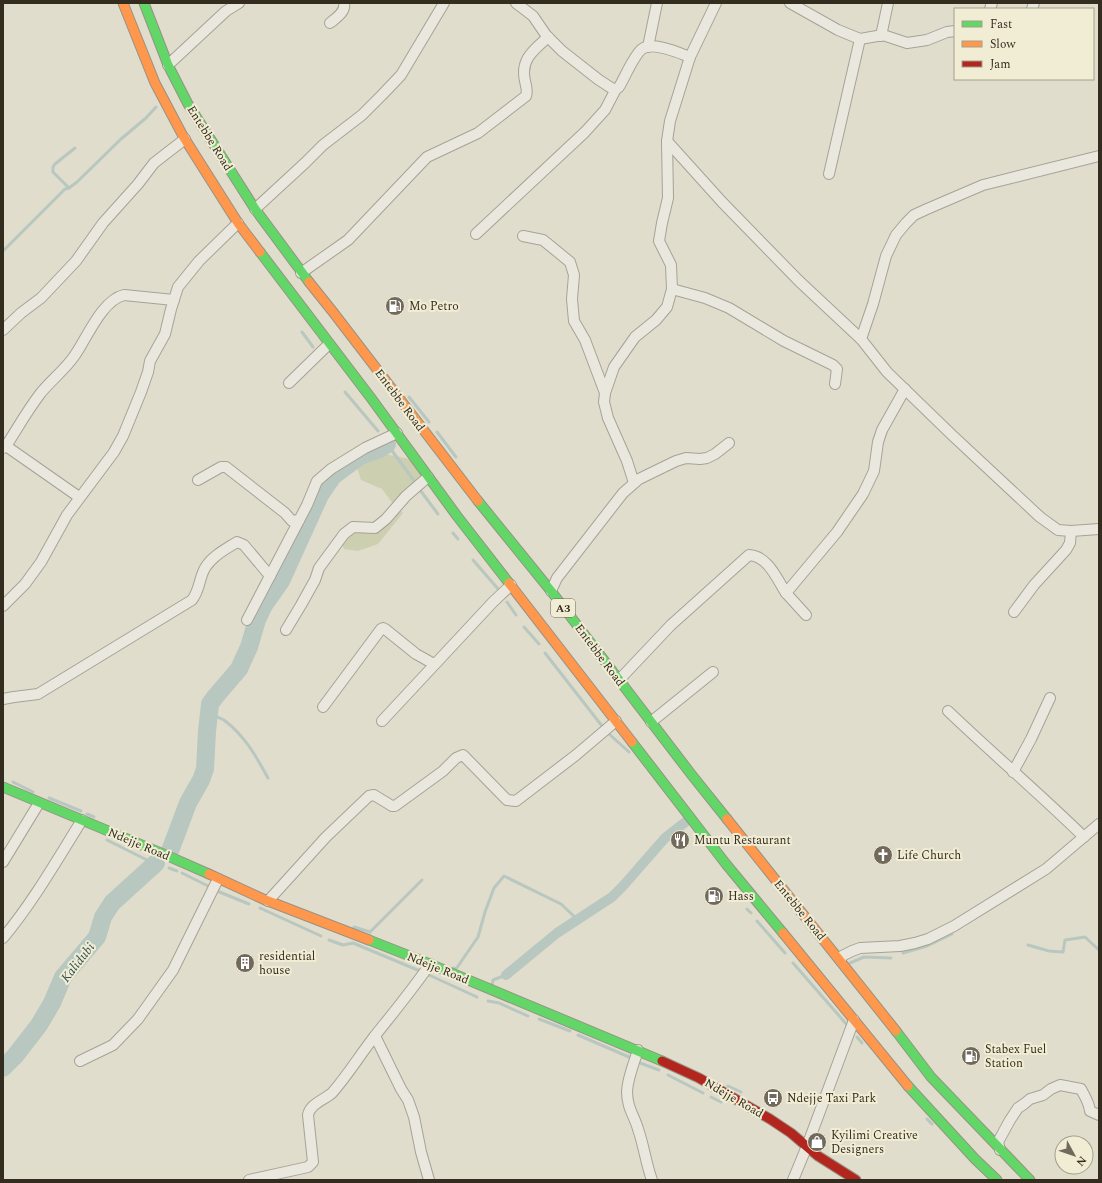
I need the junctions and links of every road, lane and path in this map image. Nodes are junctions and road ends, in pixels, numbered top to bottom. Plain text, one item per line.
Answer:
1 (123, 3) edge
2 (144, 3) edge
3 (239, 3) edge
4 (344, 3) edge
5 (444, 3) edge
6 (516, 3) edge
7 (657, 3) edge
8 (716, 3) edge
9 (790, 3) edge
10 (888, 3) edge
11 (330, 23) dead end
12 (954, 31) edge
13 (881, 36) junction
14 (548, 37) junction
15 (860, 39) junction
16 (648, 47) junction
17 (690, 57) junction
18 (168, 65) junction
19 (616, 89) junction
20 (185, 139) junction
21 (667, 141) junction
22 (1099, 156) edge
23 (829, 174) dead end
24 (255, 209) junction
25 (238, 223) junction
26 (476, 234) dead end
27 (523, 236) dead end
28 (301, 273) junction
29 (672, 289) junction
30 (174, 300) junction
31 (3, 330) edge
32 (861, 339) junction
33 (329, 344) junction
34 (289, 383) dead end
35 (835, 384) dead end
36 (905, 389) junction
37 (605, 393) junction
38 (397, 433) junction
39 (729, 443) dead end
40 (4, 447) edge
41 (428, 477) junction
42 (198, 480) dead end
43 (634, 483) junction
44 (79, 497) junction
45 (299, 520) junction
46 (1099, 529) edge
47 (1071, 531) junction
48 (270, 576) junction
49 (511, 585) junction
50 (551, 591) junction
51 (786, 593) junction
52 (3, 606) edge
53 (1014, 612) dead end
54 (806, 615) dead end
55 (247, 620) dead end
56 (286, 630) dead end
57 (434, 664) junction
58 (714, 672) dead end
59 (619, 680) junction
60 (1050, 698) dead end
61 (3, 699) edge
62 (323, 707) dead end
63 (948, 711) dead end
64 (382, 721) dead end
65 (616, 721) junction
66 (651, 722) junction
67 (1013, 772) junction
68 (3, 787) edge
69 (39, 802) junction
70 (82, 820) junction
71 (1099, 824) edge
72 (1084, 837) junction
73 (3, 862) edge
74 (218, 878) junction
75 (268, 901) junction
76 (3, 938) edge
77 (841, 961) junction
78 (430, 964) junction
79 (854, 1020) junction
80 (375, 1036) junction
81 (638, 1050) junction
82 (80, 1061) dead end
83 (1099, 1115) edge
84 (807, 1146) junction
85 (1000, 1150) junction
86 (249, 1180) edge
87 (429, 1180) edge
88 (652, 1180) edge
89 (793, 1180) edge
90 (856, 1180) edge
91 (997, 1180) edge
92 (1030, 1180) edge

1 - 20 main road, Entebbe Road / A3
2 - 18 main road, Entebbe Road / A3
3 - 18 street
4 - 11 street
5 - 24 street
6 - 14 street
7 - 16 street
8 - 17 street
9 - 15 street
10 - 13 street
12 - 13 street
13 - 15 street
14 - 19 street
14 - 28 street
15 - 23 street
16 - 17 street
16 - 19 street
17 - 21 street
18 - 24 main road, Entebbe Road / A3
19 - 26 street
20 - 25 main road, Entebbe Road / A3
20 - 31 street
21 - 29 street
21 - 32 street
22 - 32 street
24 - 28 main road, Entebbe Road / A3
25 - 30 street
25 - 33 main road, Entebbe Road / A3
27 - 37 street
28 - 50 main road, Entebbe Road / A3
29 - 35 street
29 - 37 street
30 - 40 street
30 - 44 street
32 - 36 street
33 - 34 street
33 - 38 main road, Entebbe Road / A3
36 - 47 street
36 - 51 street
37 - 43 street
38 - 41 main road, Entebbe Road / A3
38 - 45 street
39 - 43 street
40 - 44 street
41 - 49 main road, Entebbe Road / A3
41 - 56 street
42 - 45 street
43 - 50 street
44 - 52 street
45 - 48 street
46 - 47 street
47 - 53 street
48 - 55 street
48 - 61 street
49 - 57 street
49 - 65 main road, Entebbe Road / A3
50 - 59 main road, Entebbe Road / A3
51 - 54 street
51 - 59 street
57 - 62 street
57 - 64 street
58 - 66 street
59 - 66 main road, Entebbe Road / A3
60 - 67 street
63 - 67 street
65 - 75 street
65 - 79 main road, Entebbe Road / A3
66 - 77 main road, Entebbe Road / A3
67 - 72 street
68 - 69 main road, Ndejje Road
69 - 70 main road, Ndejje Road
69 - 73 street
70 - 74 main road, Ndejje Road
70 - 76 street
71 - 72 street
72 - 77 street
74 - 75 main road, Ndejje Road
74 - 82 street
75 - 78 main road, Ndejje Road
77 - 85 main road, Entebbe Road / A3
78 - 80 street
78 - 81 main road, Ndejje Road
79 - 84 street
79 - 91 main road, Entebbe Road / A3
80 - 86 street
80 - 87 street
81 - 84 main road, Ndejje Road
81 - 88 street
83 - 85 street
84 - 89 street
84 - 90 main road, Ndejje Road
85 - 92 main road, Entebbe Road / A3

